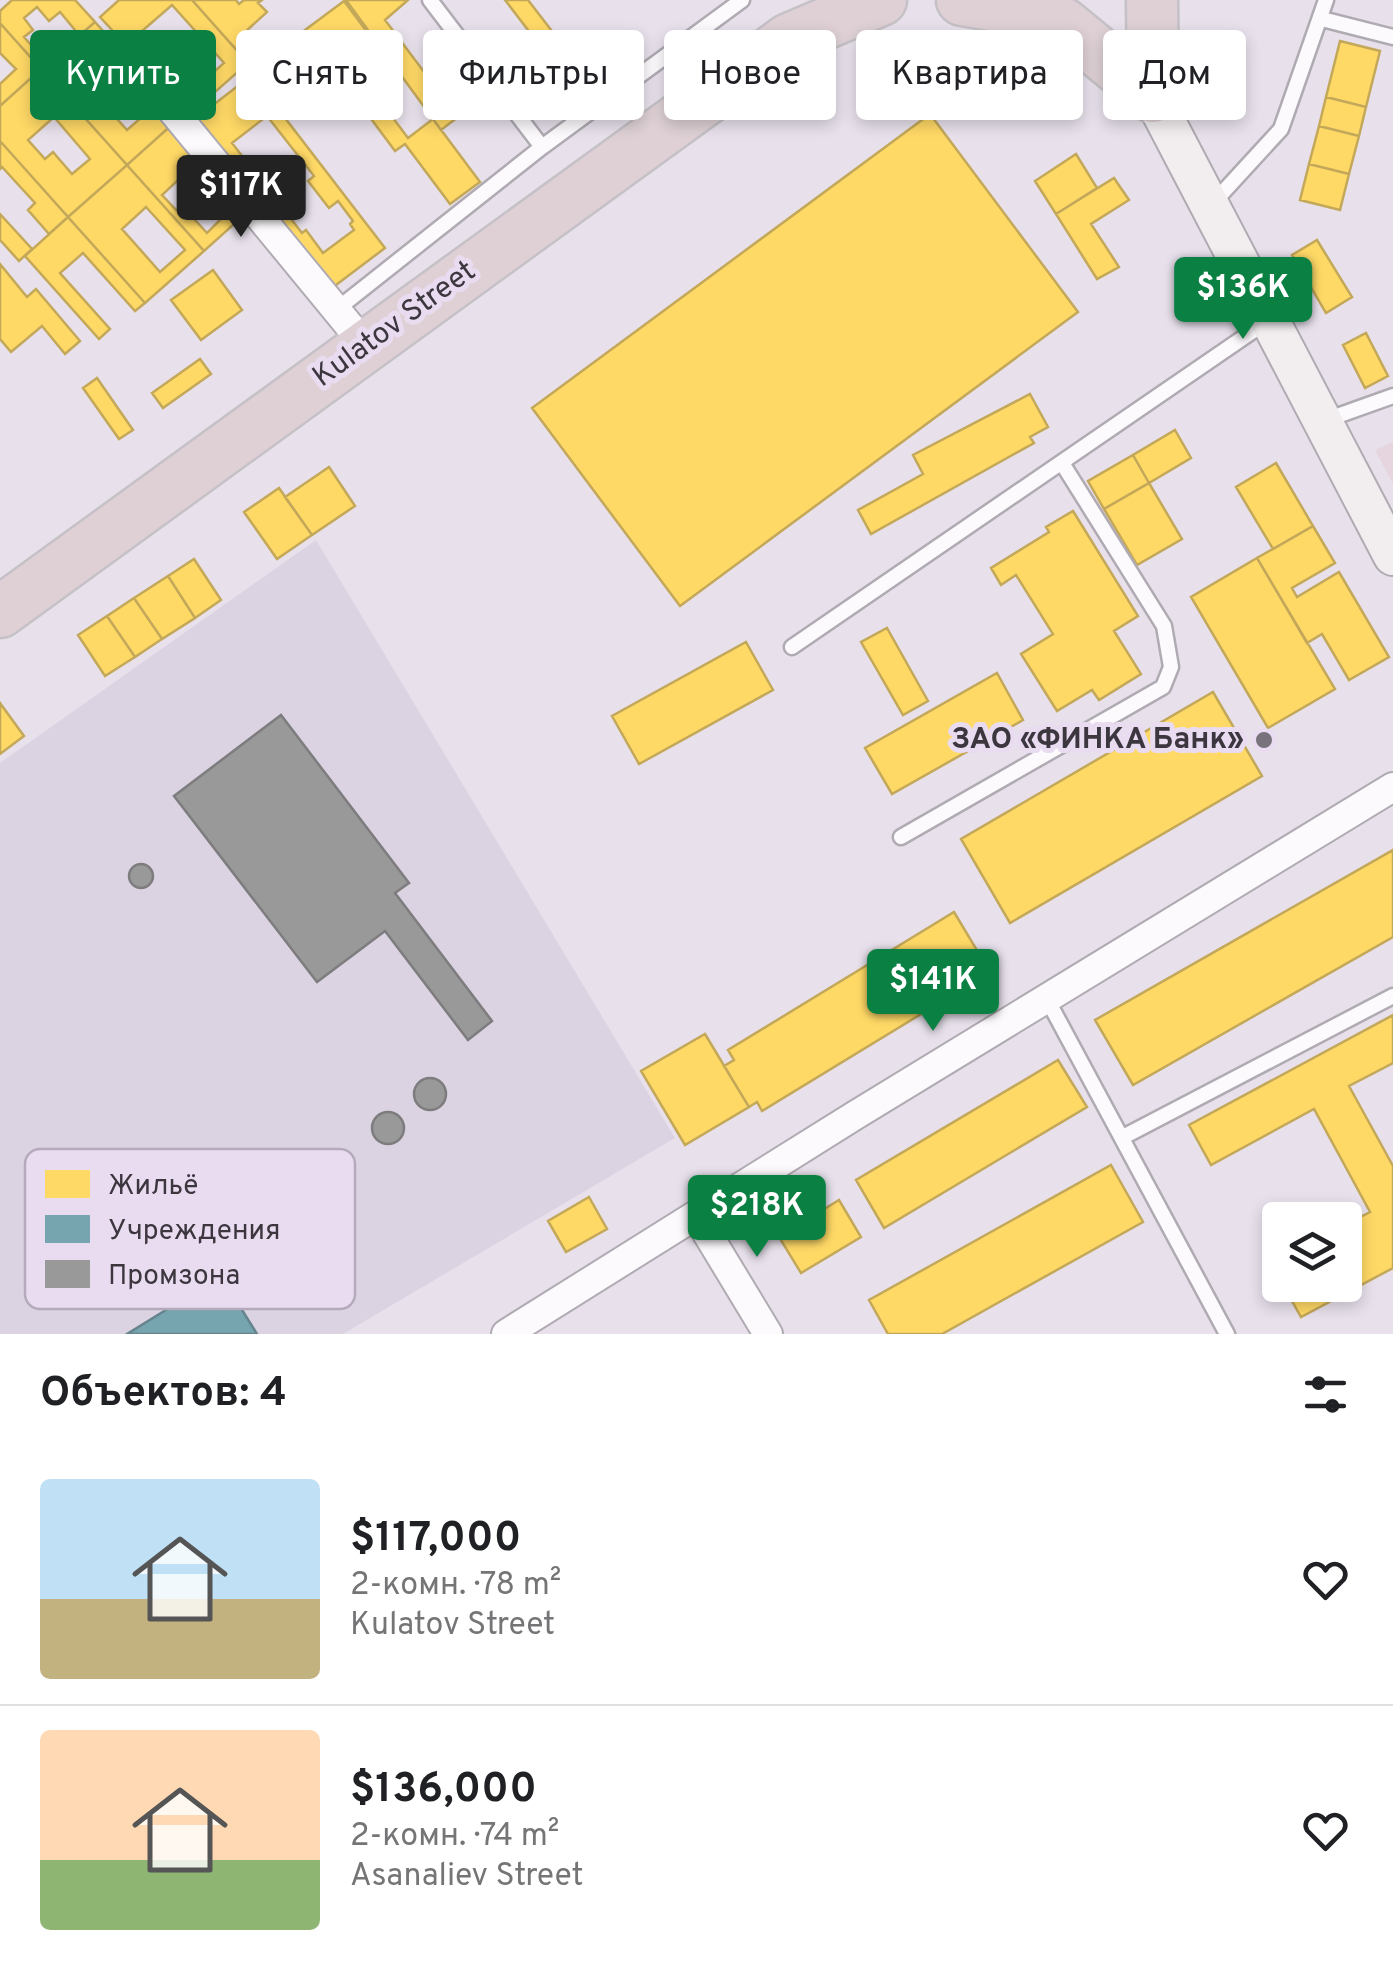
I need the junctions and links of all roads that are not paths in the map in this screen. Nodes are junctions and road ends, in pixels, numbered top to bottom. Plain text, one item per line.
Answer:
1 (430, 0) edge
2 (742, 0) edge
3 (822, 0) edge
4 (881, 0) edge
5 (952, 0) edge
6 (962, 0) edge
7 (1060, 0) edge
8 (1129, 0) edge
9 (1152, 0) edge
10 (1326, 0) edge
11 (1322, 19) junction
12 (797, 30) edge
13 (810, 30) edge
14 (820, 30) edge
15 (1136, 30) edge
16 (1152, 30) edge
17 (1393, 37) edge
18 (1103, 45) edge
19 (1103, 56) edge
20 (180, 120) edge
21 (666, 120) edge
22 (1165, 120) edge
23 (542, 147) junction
24 (1210, 206) junction
25 (1270, 320) junction
26 (351, 328) junction
27 (1393, 396) edge
28 (1322, 421) junction
29 (1062, 463) junction
30 (1393, 556) edge
31 (0, 612) edge
32 (792, 647) dead end
33 (1393, 787) edge
34 (902, 838) dead end
35 (1393, 996) edge
36 (1046, 999) junction
37 (1123, 1137) junction
38 (696, 1215) junction
39 (506, 1334) edge
40 (768, 1334) edge
41 (1228, 1334) edge

1 - 23 lane
2 - 23 lane
3 - 12 highway, Kulatov Street
4 - 13 highway, Kulatov Street
5 - 14 highway
6 - 19 highway
7 - 18 main road
8 - 15 main road
9 - 16 highway
10 - 11 lane
11 - 17 lane
11 - 24 lane
20 - 26 street
21 - 26 highway, Kulatov Street
22 - 24 main road
23 - 26 lane
24 - 25 main road
25 - 28 main road
25 - 29 lane
26 - 31 highway, Kulatov Street
27 - 28 lane
28 - 30 main road
29 - 32 lane
29 - 34 lane
33 - 36 street
35 - 37 lane
36 - 37 lane
36 - 38 street
37 - 41 lane
38 - 39 street
38 - 40 street

